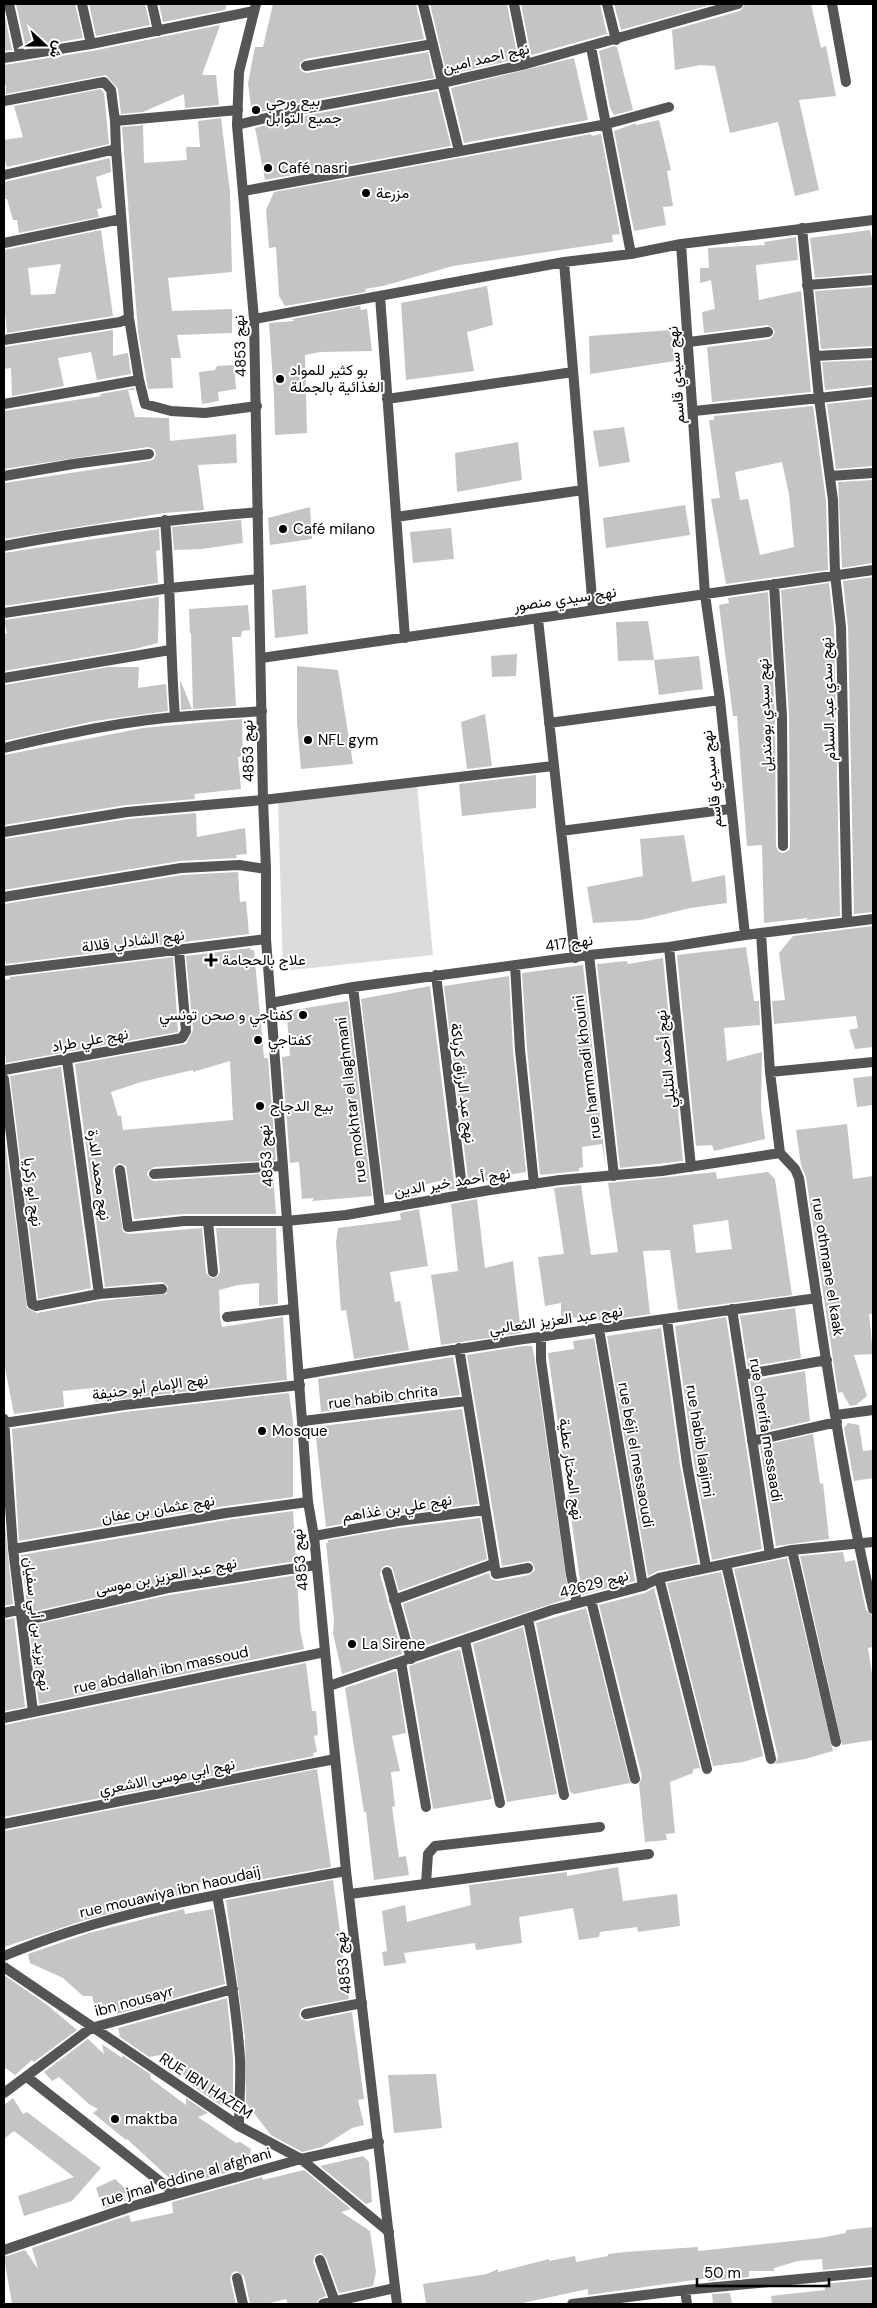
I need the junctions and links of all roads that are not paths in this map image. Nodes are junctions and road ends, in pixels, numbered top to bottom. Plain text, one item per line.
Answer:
1 (9, 4) edge
2 (82, 4) edge
3 (152, 4) edge
4 (422, 4) edge
5 (514, 4) edge
6 (607, 4) edge
7 (738, 4) edge
8 (832, 4) edge
9 (255, 8) edge
10 (158, 31) junction
11 (616, 40) junction
12 (90, 44) junction
13 (433, 44) junction
14 (591, 47) junction
15 (20, 54) junction
16 (4, 58) edge
17 (526, 64) junction
18 (306, 66) dead end
19 (846, 82) dead end
20 (442, 83) junction
21 (4, 102) edge
22 (669, 108) dead end
23 (238, 110) junction
24 (115, 121) junction
25 (607, 124) junction
26 (237, 125) junction
27 (116, 149) junction
28 (460, 151) junction
29 (4, 175) edge
30 (244, 191) junction
31 (121, 219) junction
32 (873, 220) edge
33 (802, 228) junction
34 (4, 243) edge
35 (681, 244) junction
36 (631, 254) junction
37 (564, 262) junction
38 (873, 280) edge
39 (807, 284) junction
40 (380, 296) junction
41 (129, 318) junction
42 (254, 319) junction
43 (768, 332) dead end
44 (4, 340) edge
45 (689, 342) junction
46 (873, 353) edge
47 (815, 356) junction
48 (573, 372) junction
49 (139, 380) junction
50 (873, 392) edge
51 (819, 398) junction
52 (388, 399) junction
53 (4, 404) edge
54 (257, 406) junction
55 (694, 411) junction
56 (149, 454) dead end
57 (873, 473) edge
58 (4, 476) edge
59 (830, 476) junction
60 (583, 490) junction
61 (258, 512) junction
62 (396, 517) junction
63 (165, 520) junction
64 (4, 546) edge
65 (873, 570) edge
66 (835, 574) junction
67 (259, 579) junction
68 (774, 584) junction
69 (170, 588) junction
70 (705, 595) junction
71 (593, 610) junction
72 (4, 613) edge
73 (538, 619) junction
74 (405, 638) junction
75 (170, 650) junction
76 (261, 658) junction
77 (4, 678) edge
78 (720, 700) junction
79 (262, 711) junction
80 (175, 717) junction
81 (549, 723) junction
82 (4, 748) edge
83 (553, 766) junction
84 (263, 800) junction
85 (730, 809) junction
86 (561, 831) junction
87 (4, 832) edge
88 (783, 846) dead end
89 (266, 869) junction
90 (4, 897) edge
91 (873, 919) edge
92 (847, 922) junction
93 (761, 933) junction
94 (745, 935) junction
95 (266, 939) junction
96 (669, 947) junction
97 (179, 951) junction
98 (590, 955) junction
99 (575, 958) junction
100 (515, 965) junction
101 (4, 970) edge
102 (436, 975) junction
103 (353, 987) junction
104 (271, 1003) junction
105 (67, 1060) junction
106 (873, 1062) edge
107 (4, 1070) edge
108 (770, 1072) junction
109 (4, 1079) edge
110 (780, 1153) junction
111 (282, 1166) junction
112 (691, 1167) junction
113 (120, 1170) dead end
114 (154, 1174) dead end
115 (614, 1176) junction
116 (534, 1184) junction
117 (463, 1195) junction
118 (380, 1209) junction
119 (286, 1221) junction
120 (208, 1222) junction
121 (212, 1272) dead end
122 (162, 1289) dead end
123 (99, 1294) junction
124 (817, 1298) junction
125 (293, 1308) junction
126 (732, 1310) junction
127 (228, 1318) dead end
128 (667, 1320) junction
129 (599, 1329) junction
130 (542, 1338) junction
131 (459, 1348) junction
132 (827, 1360) junction
133 (742, 1375) junction
134 (300, 1380) junction
135 (467, 1402) junction
136 (873, 1410) edge
137 (836, 1418) junction
138 (4, 1421) edge
139 (303, 1421) junction
140 (4, 1439) edge
141 (752, 1441) junction
142 (308, 1502) junction
143 (484, 1510) junction
144 (8, 1528) edge
145 (314, 1536) junction
146 (873, 1542) edge
147 (859, 1544) junction
148 (13, 1549) junction
149 (792, 1550) junction
150 (770, 1555) junction
151 (316, 1564) junction
152 (493, 1564) junction
153 (726, 1564) junction
154 (706, 1567) junction
155 (528, 1568) dead end
156 (387, 1572) dead end
157 (659, 1578) junction
158 (643, 1586) junction
159 (394, 1600) junction
160 (591, 1600) junction
161 (577, 1603) junction
162 (22, 1609) junction
163 (873, 1609) edge
164 (4, 1613) edge
165 (528, 1619) junction
166 (22, 1621) junction
167 (465, 1641) junction
168 (325, 1652) junction
169 (411, 1659) junction
170 (401, 1662) junction
171 (329, 1686) junction
172 (33, 1712) junction
173 (4, 1718) edge
174 (836, 1742) dead end
175 (335, 1759) junction
176 (771, 1759) dead end
177 (707, 1770) dead end
178 (635, 1778) dead end
179 (564, 1795) dead end
180 (500, 1803) dead end
181 (426, 1807) dead end
182 (4, 1824) edge
183 (600, 1827) dead end
184 (649, 1854) dead end
185 (346, 1871) junction
186 (426, 1884) junction
187 (350, 1894) junction
188 (217, 1895) junction
189 (4, 1956) edge
190 (6, 1971) edge
191 (233, 1989) junction
192 (362, 2003) junction
193 (306, 2014) dead end
194 (91, 2028) junction
195 (27, 2077) junction
196 (4, 2092) edge
197 (239, 2126) junction
198 (379, 2142) junction
199 (302, 2159) junction
200 (176, 2194) junction
201 (389, 2232) junction
202 (4, 2250) edge
203 (320, 2260) dead end
204 (873, 2272) edge
205 (237, 2278) dead end
206 (395, 2288) junction
207 (685, 2290) junction
208 (336, 2302) junction
209 (243, 2304) edge
210 (323, 2304) edge
211 (397, 2304) edge
212 (572, 2304) edge
213 (687, 2304) edge

1 - 15 street
2 - 12 street
3 - 10 street
4 - 13 street
5 - 17 street
6 - 11 street
7 - 11 street, نهج احمد امين
8 - 19 street
9 - 10 street
9 - 23 street, نهج 4853
10 - 12 street
11 - 14 street, نهج احمد امين
12 - 15 street
13 - 18 street
13 - 20 street
14 - 17 street, نهج احمد امين
14 - 25 street
15 - 16 street
17 - 20 street, نهج احمد امين
20 - 26 street, نهج احمد امين
20 - 28 street
21 - 24 street
22 - 25 street
23 - 24 street
23 - 26 street, نهج 4853
24 - 27 street
25 - 28 street
25 - 36 street
26 - 30 street, نهج 4853
27 - 29 street
27 - 31 street
28 - 30 street
30 - 42 street, نهج 4853
31 - 34 street
31 - 41 street
32 - 33 street
33 - 35 street
33 - 39 street, نهج سدي عبد السلام
35 - 36 street
35 - 45 street, نهج سيدي قاسم
36 - 37 street
37 - 40 street
37 - 48 street
38 - 39 street
39 - 47 street, نهج سدي عبد السلام
40 - 42 street
40 - 52 street
41 - 44 street
41 - 49 street
42 - 54 street, نهج 4853
43 - 45 street
45 - 55 street, نهج سيدي قاسم
46 - 47 street
47 - 51 street, نهج سدي عبد السلام
48 - 52 street
48 - 60 street
49 - 53 street
49 - 54 street
50 - 51 street
51 - 55 street
51 - 59 street, نهج سدي عبد السلام
52 - 62 street
54 - 61 street, نهج 4853
55 - 70 street, نهج سيدي قاسم
56 - 58 street
57 - 59 street
59 - 66 street, نهج سدي عبد السلام
60 - 62 street
60 - 71 street
61 - 63 street
61 - 67 street, نهج 4853
62 - 74 street
63 - 64 street
63 - 69 street
65 - 66 street, نهج سيدي منصور
66 - 68 street, نهج سيدي منصور
66 - 92 street, نهج سدي عبد السلام
67 - 69 street
67 - 76 street, نهج 4853
68 - 70 street, نهج سيدي منصور
68 - 88 street, نهج سيدي بومنديل
69 - 72 street
69 - 75 street
70 - 71 street, نهج سيدي منصور
70 - 78 street, نهج سيدي قاسم
71 - 73 street, نهج سيدي منصور
73 - 74 street, نهج سيدي منصور
73 - 81 street
74 - 76 street, نهج سيدي منصور
75 - 77 street
75 - 80 street
76 - 79 street, نهج 4853
78 - 81 street
78 - 85 street, نهج سيدي قاسم
79 - 80 street
79 - 84 street, نهج 4853
80 - 82 street
81 - 83 street
83 - 84 street
83 - 86 street
84 - 87 street
84 - 89 street, نهج 4853
85 - 86 street
85 - 94 street, نهج سيدي قاسم
86 - 99 street
89 - 90 street
89 - 95 street, نهج 4853
91 - 92 street, نهج 417
92 - 93 street, نهج 417
93 - 94 street, نهج 417
93 - 108 street
94 - 96 street, نهج 417
95 - 97 street, نهج الشادلي قلالة
95 - 104 street, نهج 4853
96 - 98 street, نهج 417
96 - 112 street, نهج أحمد التليلي
97 - 101 street, نهج الشادلي قلالة
97 - 105 street, نهج علي طراد
98 - 99 street, نهج 417
98 - 115 street, rue hammadi khouini
99 - 100 street, نهج 417
100 - 102 street, نهج 417
100 - 116 street
102 - 103 street, نهج 417
102 - 117 street, نهج عبد الرزاق كرباكة
103 - 104 street, نهج 417
103 - 118 street, rue mokhtar el laghmani
104 - 111 street, نهج 4853
105 - 107 street, نهج علي طراد
105 - 123 street, نهج محمد الدرة
106 - 108 street
108 - 110 street
109 - 123 street, نهج ابو زكريا
110 - 112 street, نهج أحمد خير الدين
110 - 124 street, rue othmane el kaak
111 - 114 street
111 - 119 street, نهج 4853
112 - 115 street, نهج أحمد خير الدين
113 - 120 street, نهج أحمد خير الدين
115 - 116 street, نهج أحمد خير الدين
116 - 117 street, نهج أحمد خير الدين
117 - 118 street, نهج أحمد خير الدين
118 - 119 street, نهج أحمد خير الدين
119 - 120 street, نهج أحمد خير الدين
119 - 125 street, نهج 4853
120 - 121 street
122 - 123 street
124 - 126 street, نهج عبد العزيز الثعالبي
124 - 132 street, rue othmane el kaak
125 - 127 street
125 - 134 street, نهج 4853
126 - 128 street, نهج عبد العزيز الثعالبي
126 - 133 street, rue cherifa messaadi
128 - 129 street, نهج عبد العزيز الثعالبي
128 - 154 street, rue habib laajimi
129 - 130 street, نهج عبد العزيز الثعالبي
129 - 158 street, rue béji el messaoudi
130 - 131 street, نهج عبد العزيز الثعالبي
130 - 161 street, نهج المختار عطية
131 - 134 street, نهج عبد العزيز الثعالبي
131 - 135 street
132 - 133 street
132 - 137 street, rue othmane el kaak
133 - 141 street, rue cherifa messaadi
134 - 138 street, نهج الإمام أبو حنيفة
134 - 139 street, نهج 4853
135 - 139 street, rue habib chrita
135 - 143 street
136 - 137 street
137 - 141 street
137 - 147 street, rue othmane el kaak
138 - 140 street, نهج يزيد بن أبي سفيان
139 - 142 street, نهج 4853
140 - 144 street, نهج يزيد بن أبي سفيان
141 - 150 street, rue cherifa messaadi
142 - 145 street, نهج 4853
142 - 148 street, نهج عثمان بن عفان
143 - 145 street, نهج علي بن غذاهم
143 - 152 street
144 - 148 street, نهج يزيد بن أبي سفيان
145 - 151 street, نهج 4853
146 - 147 street, نهج 42629
147 - 149 street, نهج 42629
147 - 163 street, rue othmane el kaak
148 - 162 street, نهج يزيد بن أبي سفيان
149 - 150 street, نهج 42629
149 - 174 street
150 - 153 street, نهج 42629
151 - 166 street, نهج عبد العزيز بن موسى
151 - 168 street, نهج 4853
152 - 155 street
152 - 159 street
153 - 154 street, نهج 42629
153 - 176 street
154 - 157 street, نهج 42629
156 - 159 street
157 - 158 street, نهج 42629
157 - 177 street
158 - 160 street, نهج 42629
159 - 169 street
160 - 161 street, نهج 42629
160 - 178 street
161 - 165 street, نهج 42629
162 - 164 street
162 - 166 street, نهج يزيد بن أبي سفيان
165 - 167 street, نهج 42629
165 - 179 street
166 - 172 street, نهج يزيد بن أبي سفيان
167 - 169 street, نهج 42629
167 - 180 street
168 - 171 street, نهج 4853
168 - 172 street, rue abdallah ibn massoud
169 - 170 street, نهج 42629
170 - 171 street, نهج 42629
170 - 181 street
171 - 175 street, نهج 4853
172 - 173 street, rue abdallah ibn massoud
175 - 182 street, نهج ابي موسى الاشعري
175 - 185 street, نهج 4853
183 - 186 street
184 - 186 street
185 - 187 street, نهج 4853
185 - 188 street, rue mouawiya ibn haoudaij
186 - 187 street
187 - 192 street, نهج 4853
188 - 189 street, rue mouawiya ibn haoudaij
188 - 191 street
190 - 194 street, RUE IBN HAZEM
191 - 194 street, ibn nousayr
191 - 197 street
192 - 193 street
192 - 198 street, نهج 4853
194 - 195 street, ibn nousayr
194 - 197 street, RUE IBN HAZEM
195 - 196 street, ibn nousayr
195 - 200 street
197 - 199 street, RUE IBN HAZEM
198 - 199 street, rue jmal eddine al afghani
198 - 201 street, نهج 4853
199 - 200 street, rue jmal eddine al afghani
199 - 201 street, RUE IBN HAZEM
200 - 202 street, rue jmal eddine al afghani
201 - 206 street, نهج 4853
203 - 208 street
204 - 207 street
205 - 209 street
206 - 208 street
206 - 211 street, نهج 4853
207 - 212 street
207 - 213 street
208 - 210 street

